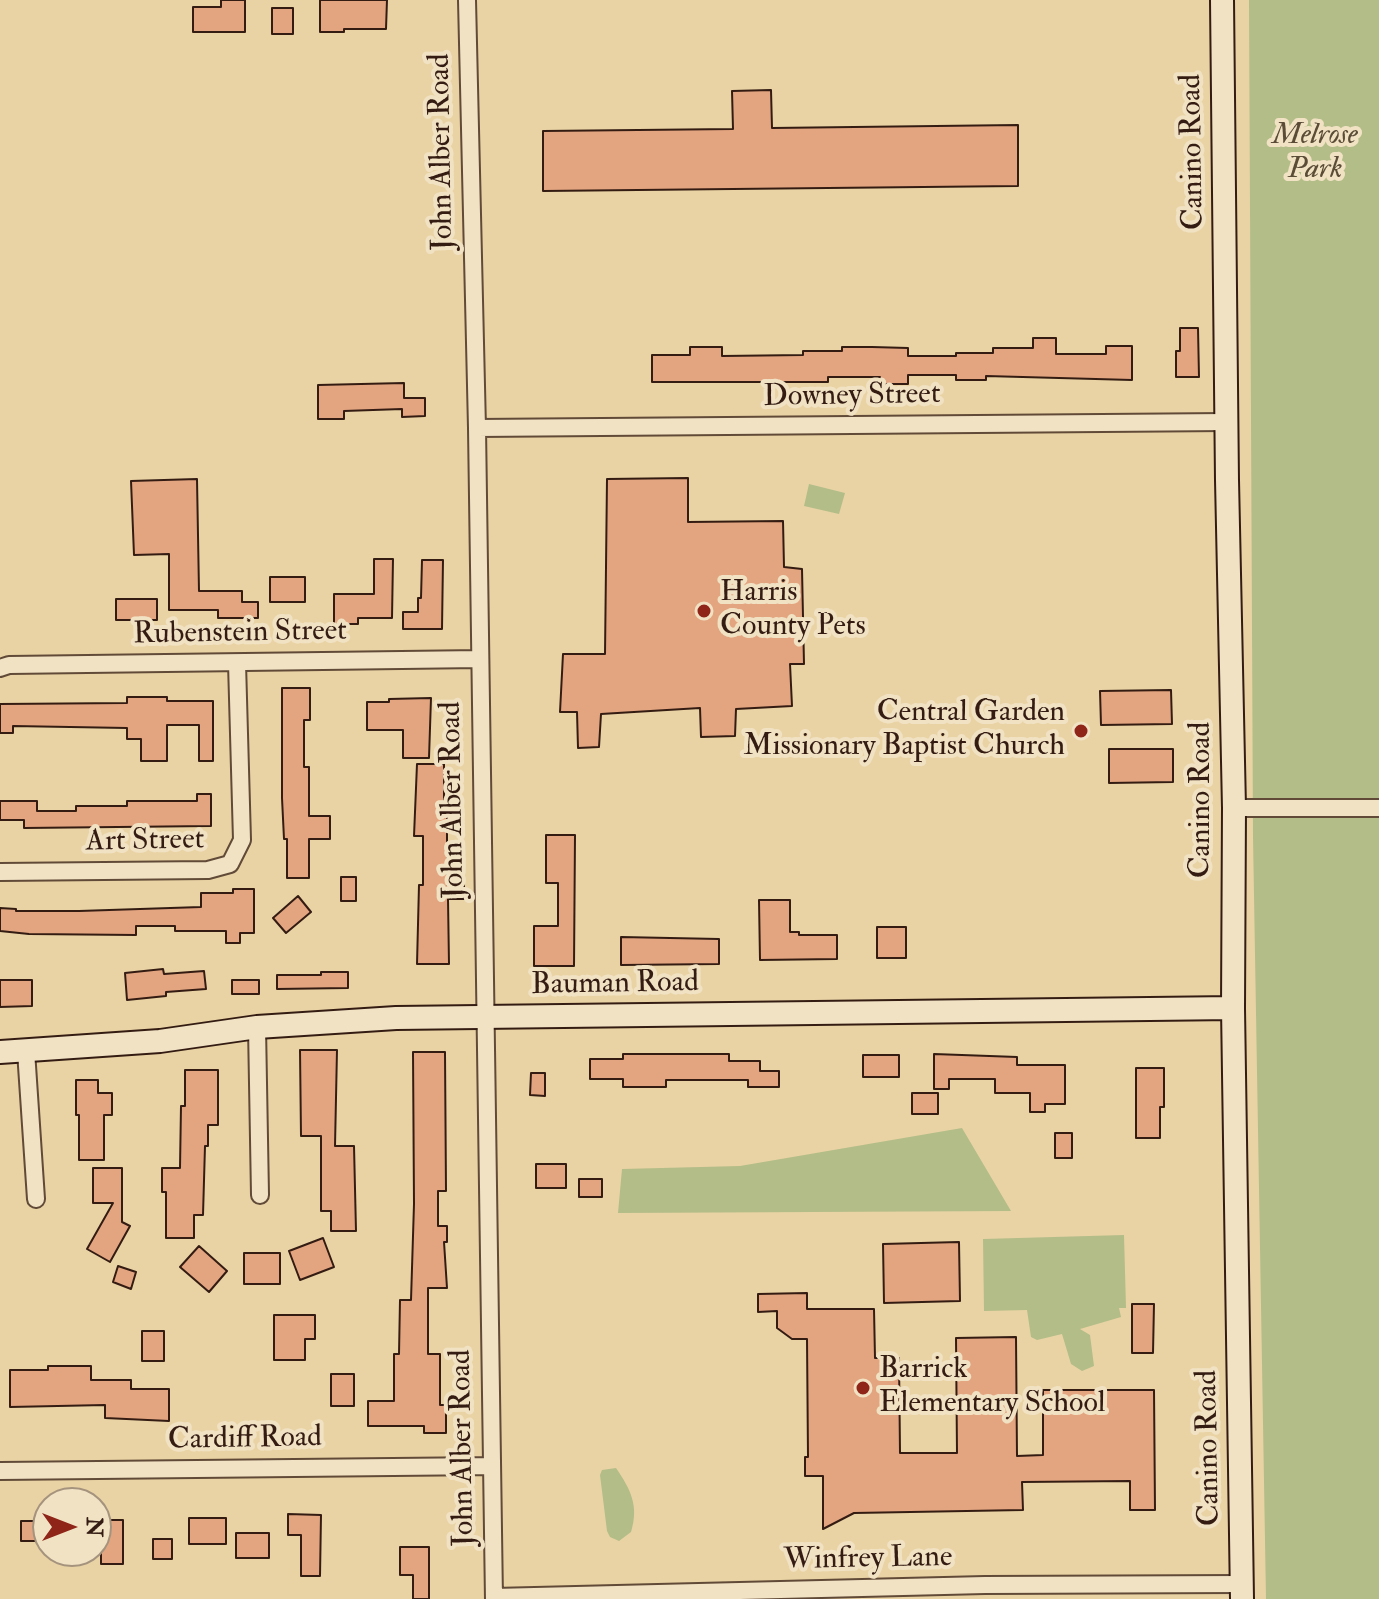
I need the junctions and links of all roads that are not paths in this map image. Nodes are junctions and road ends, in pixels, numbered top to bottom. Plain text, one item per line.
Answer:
1 (467, 0) edge
2 (1222, 0) edge
3 (1227, 422) junction
4 (477, 428) junction
5 (480, 659) junction
6 (237, 663) junction
7 (0, 668) edge
8 (1234, 808) junction
9 (1379, 808) edge
10 (0, 872) edge
11 (1233, 1008) junction
12 (485, 1017) junction
13 (257, 1027) junction
14 (26, 1051) junction
15 (0, 1052) edge
16 (260, 1195) dead end
17 (36, 1199) dead end
18 (491, 1466) junction
19 (0, 1471) edge
20 (1242, 1591) edge
21 (494, 1598) edge

1 - 4 street, John Alber Road
2 - 3 street, Canino Road
3 - 4 street, Downey Street
3 - 8 street, Canino Road
4 - 5 street, John Alber Road
5 - 6 street, Rubenstein Street
5 - 12 street, John Alber Road
6 - 7 street, Rubenstein Street
6 - 10 street, Art Street
8 - 9 street
8 - 11 street, Canino Road
11 - 12 street, Bauman Road
11 - 20 street, Canino Road
12 - 13 street, Bauman Road
12 - 18 street, John Alber Road
13 - 14 street, Bauman Road
13 - 16 street
14 - 15 street, Bauman Road
14 - 17 street
18 - 19 street, Cardiff Road
18 - 21 street, John Alber Road
20 - 21 street, Winfrey Lane

